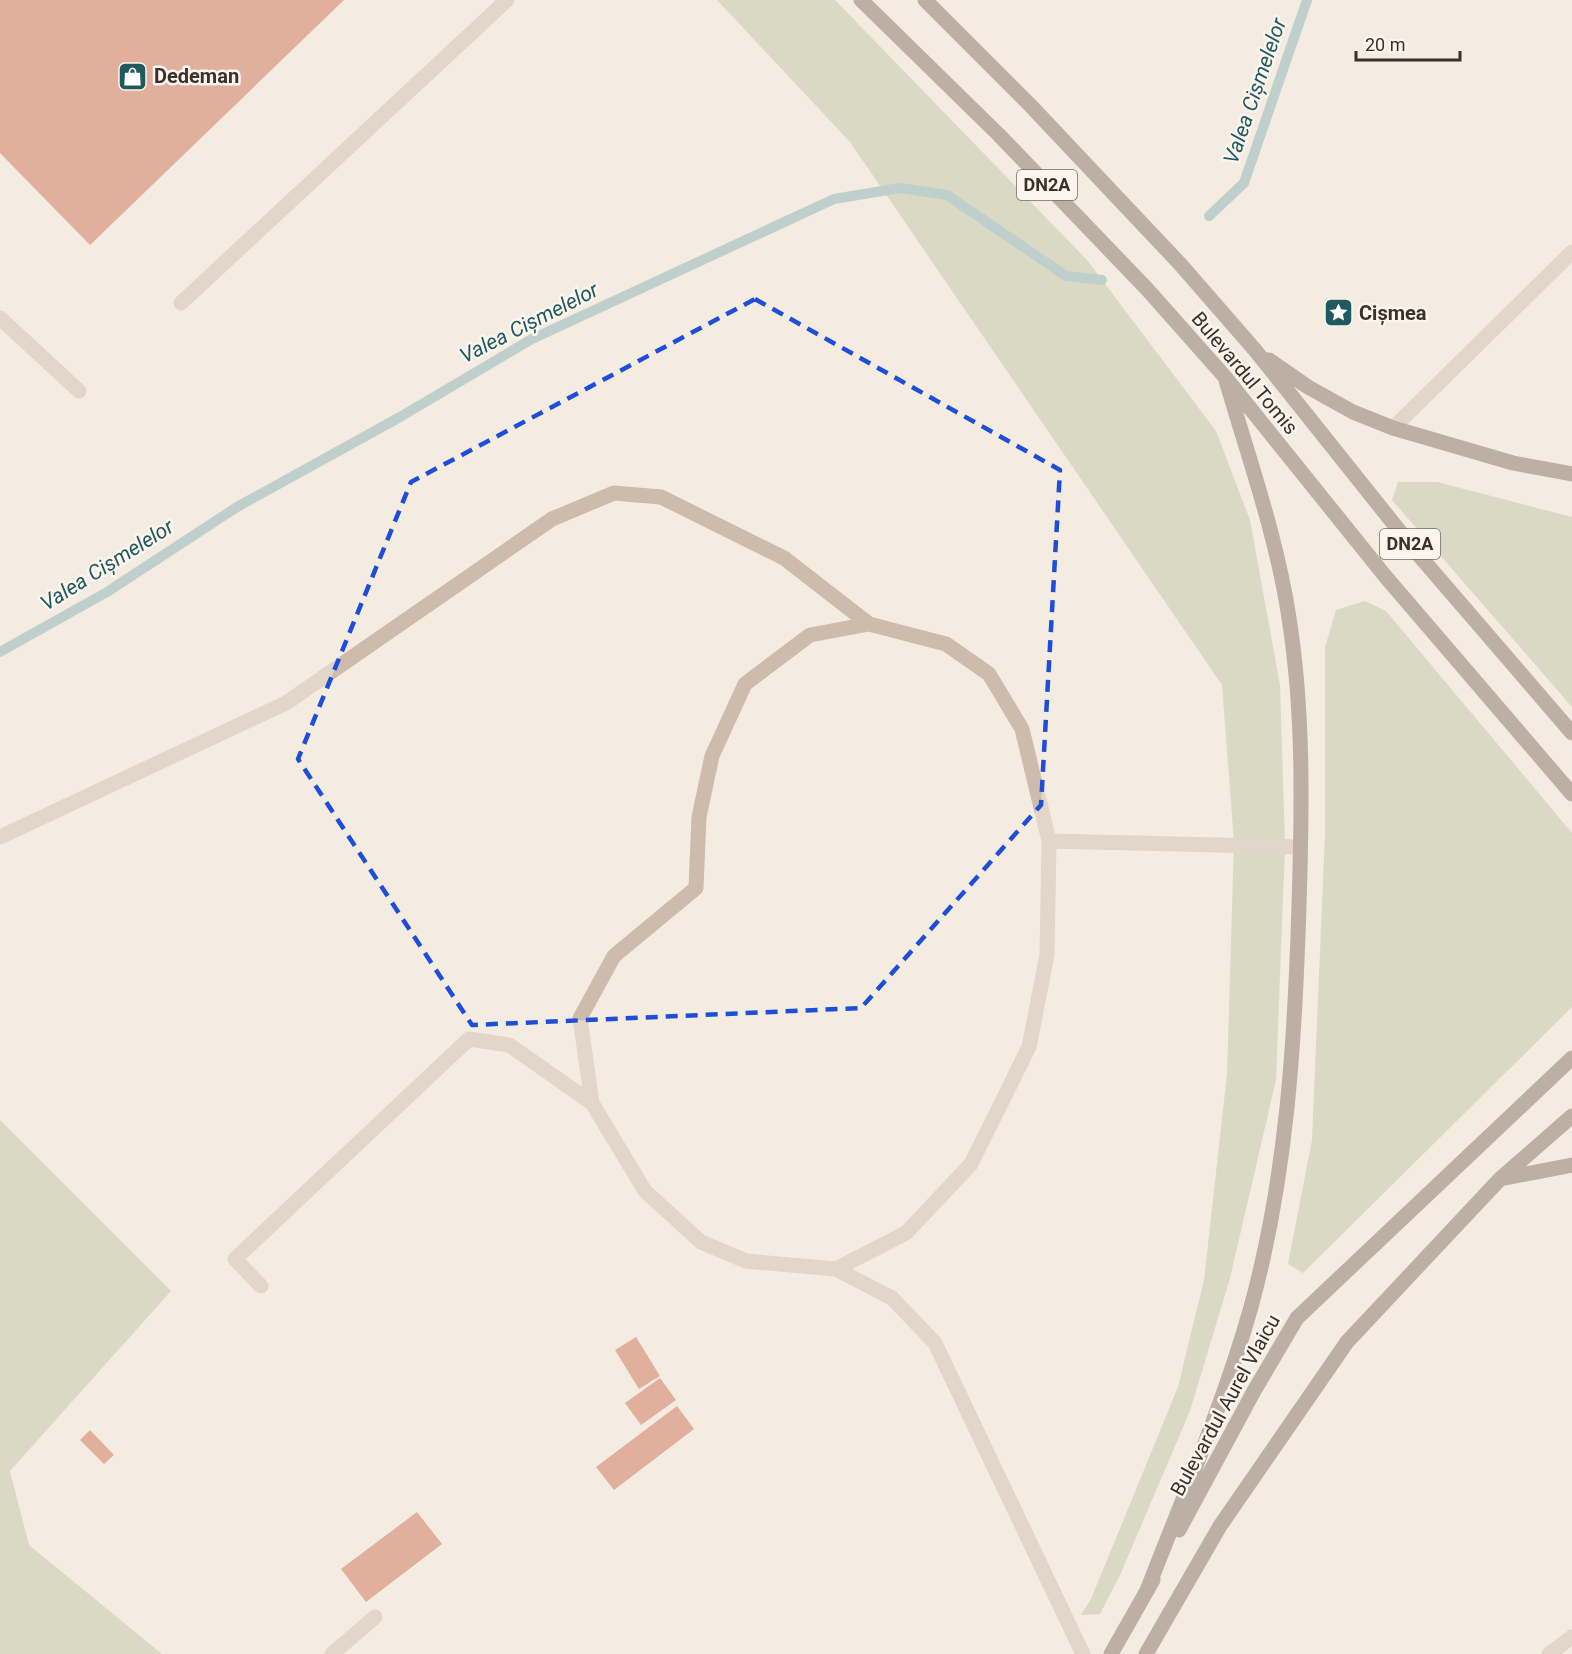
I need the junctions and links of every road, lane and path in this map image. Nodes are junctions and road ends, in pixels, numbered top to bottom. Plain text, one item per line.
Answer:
1 (507, 0) edge
2 (861, 0) edge
3 (925, 0) edge
4 (1572, 252) edge
5 (181, 303) dead end
6 (0, 318) edge
7 (1255, 350) junction
8 (1225, 377) junction
9 (78, 391) dead end
10 (1393, 428) junction
11 (1572, 474) edge
12 (870, 624) junction
13 (1572, 733) edge
14 (1572, 794) edge
15 (0, 837) edge
16 (1049, 841) junction
17 (1300, 847) junction
18 (1572, 1058) edge
19 (592, 1103) junction
20 (1572, 1116) edge
21 (1572, 1165) edge
22 (1500, 1179) junction
23 (836, 1269) junction
24 (261, 1286) dead end
25 (1148, 1588) junction
26 (375, 1617) dead end
27 (1572, 1637) edge
28 (332, 1654) edge
29 (1083, 1654) edge
30 (1112, 1654) edge
31 (1146, 1654) edge
32 (1549, 1654) edge

1 - 5 street
2 - 8 main road, Bulevardul Tomis / DN2A
3 - 7 main road, Bulevardul Tomis / DN2A
4 - 10 street
6 - 9 street
7 - 10 main road
7 - 13 main road, Bulevardul Tomis / DN2A
8 - 14 main road, Bulevardul Tomis / DN2A
8 - 17 main road
10 - 11 main road
12 - 15 street
12 - 16 street
12 - 19 street
16 - 17 street
16 - 23 street
17 - 25 main road
18 - 25 main road, Bulevardul Aurel Vlaicu
19 - 23 street
19 - 24 street
20 - 22 main road
21 - 22 main road
22 - 31 main road
23 - 29 street
25 - 30 main road, Bulevardul Aurel Vlaicu
26 - 28 street
27 - 32 street

